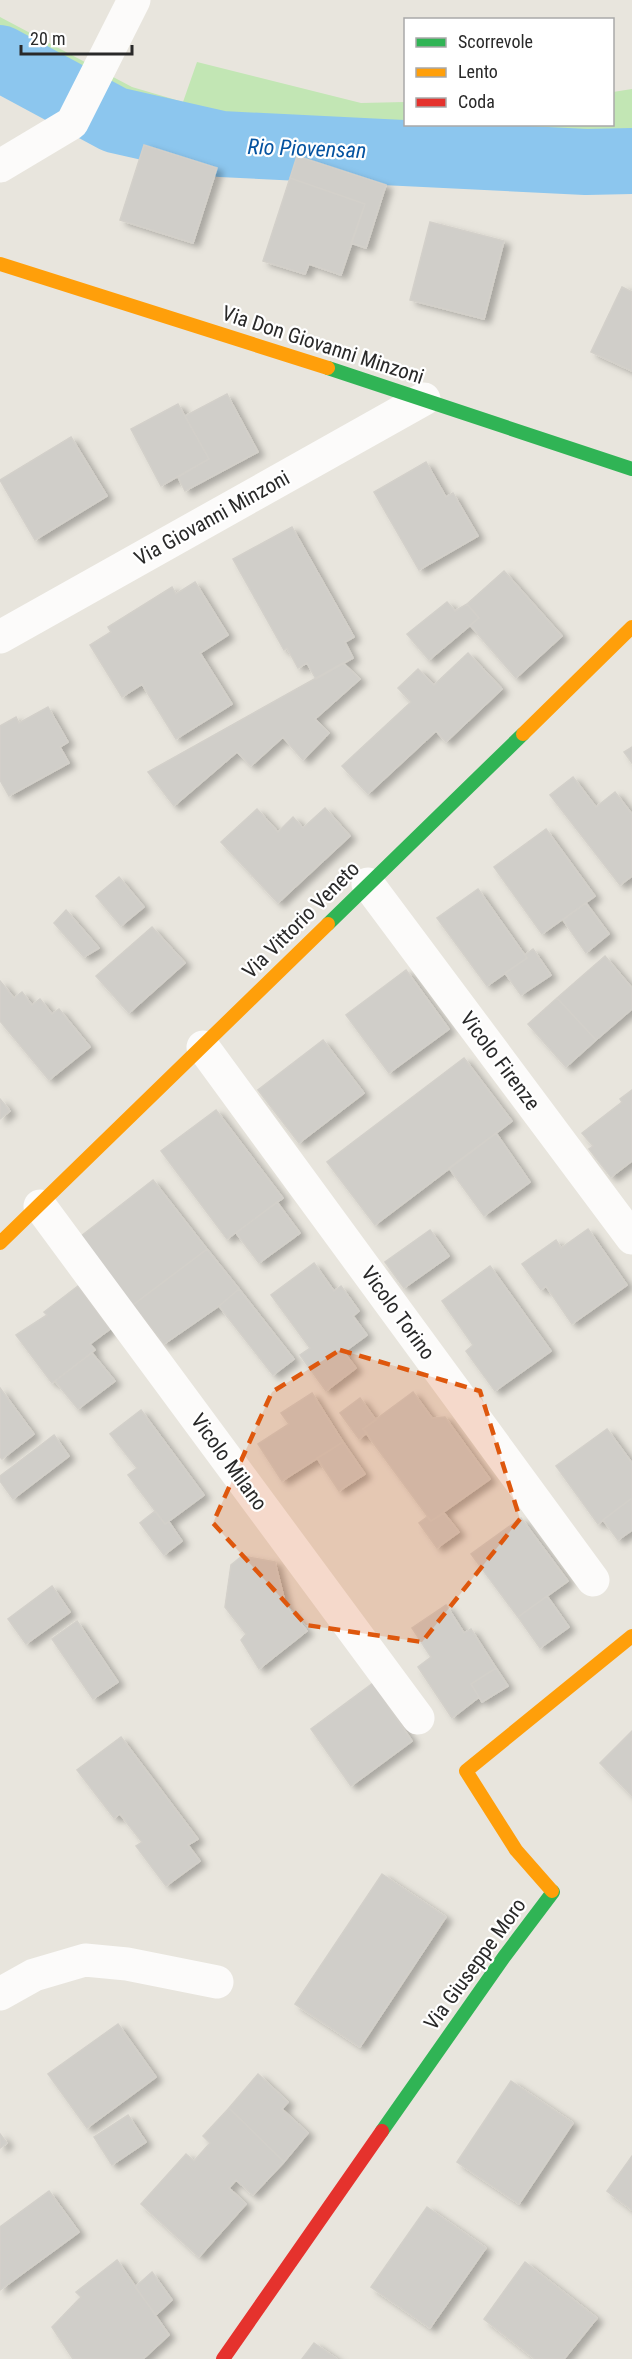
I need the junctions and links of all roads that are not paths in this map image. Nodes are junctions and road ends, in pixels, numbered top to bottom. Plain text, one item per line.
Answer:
1 (134, 0) edge
2 (0, 166) edge
3 (0, 264) edge
4 (424, 399) junction
5 (632, 469) edge
6 (632, 627) edge
7 (0, 637) edge
8 (368, 884) junction
9 (203, 1047) junction
10 (40, 1206) junction
11 (632, 1238) edge
12 (0, 1243) edge
13 (593, 1580) dead end
14 (632, 1636) edge
15 (417, 1718) dead end
16 (217, 1982) dead end
17 (0, 1994) edge
18 (223, 2359) edge

1 - 2 street
3 - 4 street, Via Don Giovanni Minzoni
4 - 5 street, Via Don Giovanni Minzoni
4 - 7 street, Via Giovanni Minzoni
6 - 8 street, Via Vittorio Veneto
8 - 9 street, Via Vittorio Veneto
8 - 11 street, Vicolo Firenze
9 - 10 street, Via Vittorio Veneto
9 - 13 street, Vicolo Torino
10 - 12 street, Via Vittorio Veneto
10 - 15 street, Vicolo Milano
14 - 18 street, Via Giuseppe Moro
16 - 17 street

